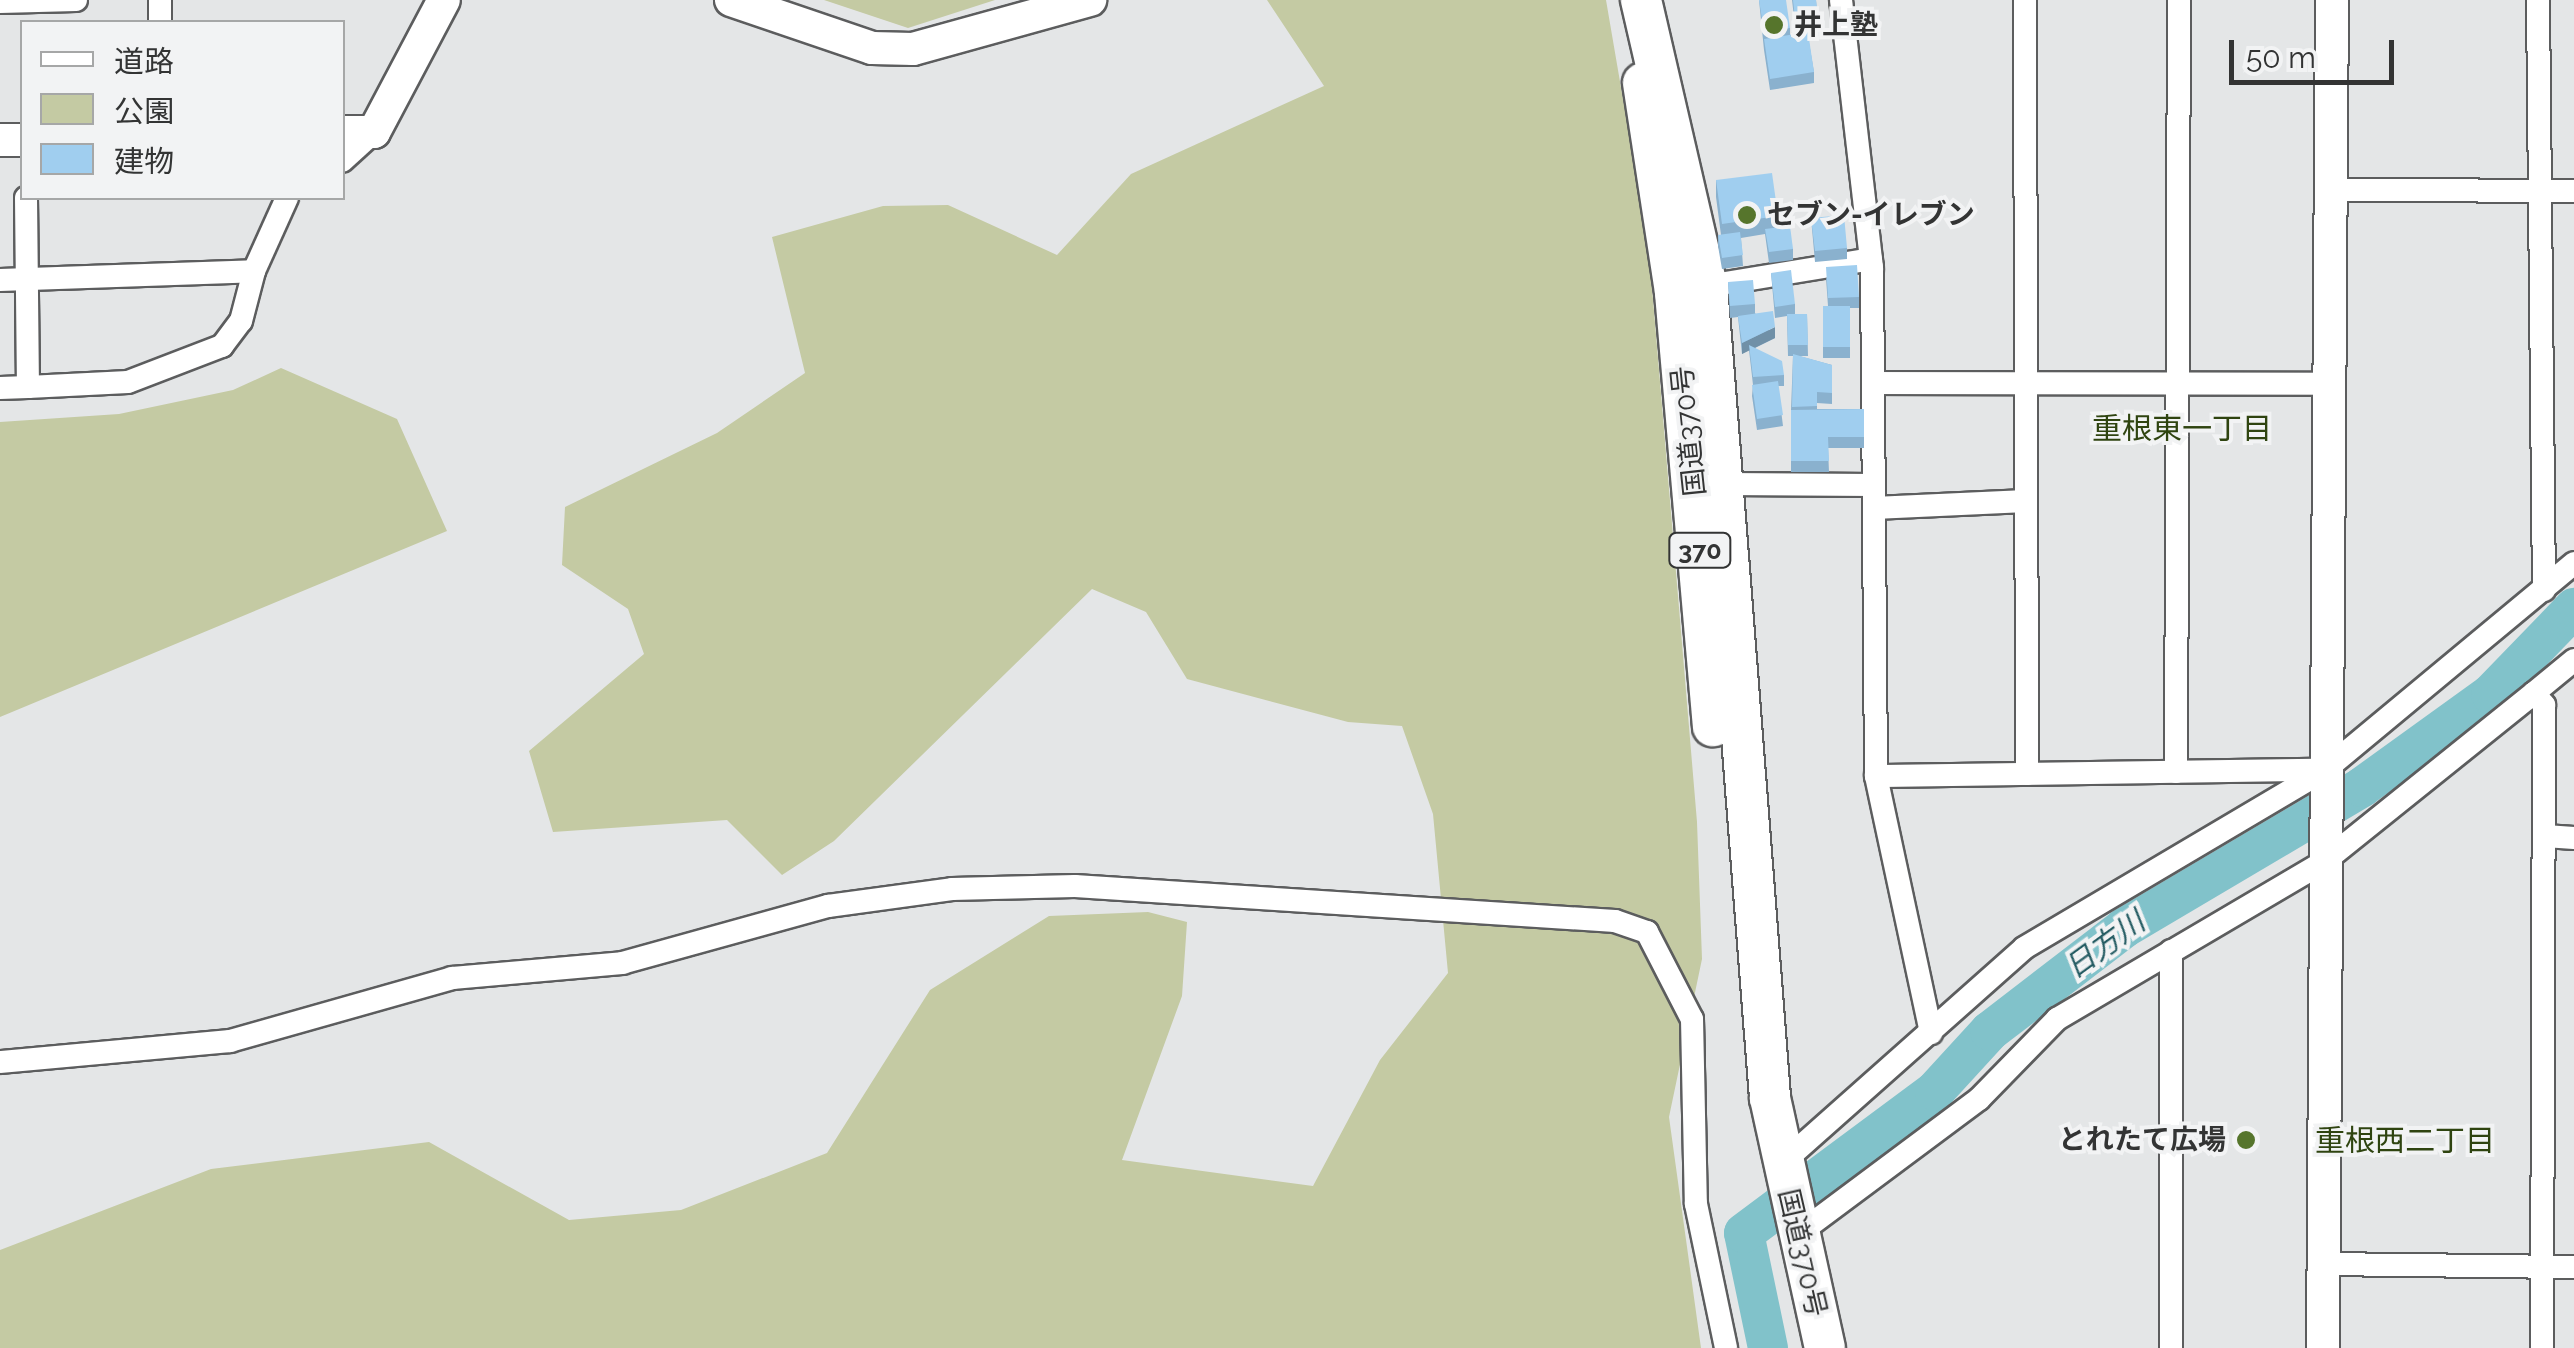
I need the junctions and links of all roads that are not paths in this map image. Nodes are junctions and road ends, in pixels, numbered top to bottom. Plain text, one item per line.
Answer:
1 (76, 0) edge
2 (444, 0) edge
3 (731, 0) edge
4 (1090, 0) edge
5 (1638, 0) edge
6 (1841, 0) edge
7 (2025, 0) edge
8 (2180, 0) edge
9 (2332, 0) edge
10 (2538, 0) edge
11 (0, 2) edge
12 (358, 132) edge
13 (345, 156) edge
14 (2332, 190) junction
15 (2540, 191) junction
16 (2574, 191) edge
17 (26, 200) edge
18 (286, 200) edge
19 (1871, 259) junction
20 (254, 272) junction
21 (28, 279) junction
22 (0, 280) edge
23 (1707, 286) junction
24 (1873, 384) junction
25 (2026, 384) junction
26 (2178, 384) junction
27 (2329, 384) junction
28 (28, 387) junction
29 (0, 388) edge
30 (1725, 484) junction
31 (1874, 496) junction
32 (2026, 501) junction
33 (2574, 564) edge
34 (2544, 590) junction
35 (2574, 660) edge
36 (2534, 693) junction
37 (2176, 772) junction
38 (2027, 774) junction
39 (1876, 776) junction
40 (2325, 781) junction
41 (2545, 836) junction
42 (2574, 838) edge
43 (2325, 854) junction
44 (2171, 951) junction
45 (1931, 1032) junction
46 (0, 1062) edge
47 (1770, 1098) junction
48 (1783, 1170) junction
49 (1797, 1231) junction
50 (2323, 1264) junction
51 (2542, 1266) junction
52 (2574, 1267) edge
53 (1726, 1348) edge
54 (1825, 1348) edge
55 (2171, 1348) edge
56 (2322, 1348) edge
57 (2542, 1348) edge

1 - 11 street
2 - 12 street
3 - 4 street
5 - 23 highway, 国道370号 / 370
5 - 47 highway, 国道370号 / 370
6 - 19 street
7 - 25 street
8 - 26 street
9 - 14 street
10 - 15 street
12 - 13 street
14 - 15 street
14 - 27 street
15 - 16 street
15 - 34 street
17 - 21 street
18 - 20 street
19 - 23 street
19 - 24 street
20 - 21 street
20 - 28 street
21 - 22 street
21 - 28 street
23 - 30 highway, 国道370号 / 370
24 - 25 street
24 - 31 street
25 - 26 street
25 - 32 street
26 - 27 street
26 - 37 street
27 - 40 street
28 - 29 street
30 - 31 street
30 - 47 highway, 国道370号 / 370
31 - 32 street
31 - 39 street
32 - 38 street
33 - 34 street
34 - 40 street
35 - 36 street
36 - 41 street
36 - 43 street
37 - 38 street
37 - 40 street
38 - 39 street
39 - 45 street
40 - 43 street
40 - 45 street
41 - 42 street
41 - 51 street
43 - 44 street
43 - 50 street
44 - 49 street
44 - 55 street
45 - 48 street
46 - 53 street
47 - 48 highway, 国道370号 / 370
48 - 49 highway, 国道370号 / 370
49 - 54 highway, 国道370号 / 370
50 - 51 street
50 - 56 street
51 - 52 street
51 - 57 street

